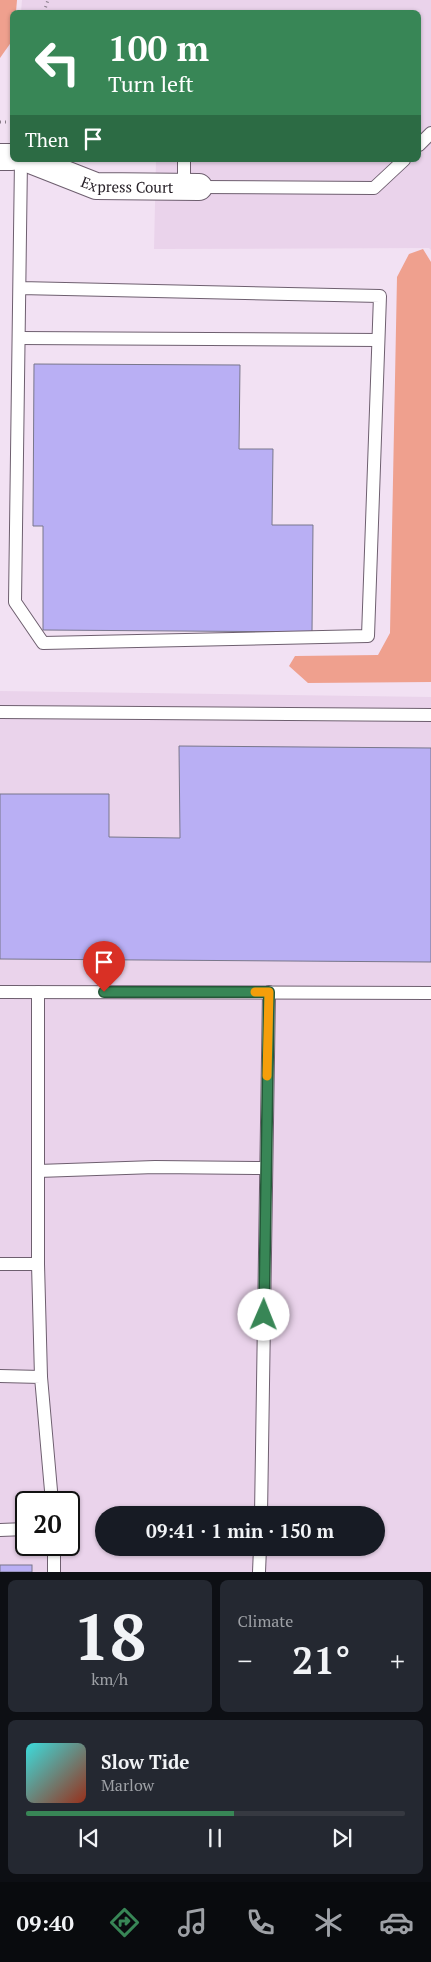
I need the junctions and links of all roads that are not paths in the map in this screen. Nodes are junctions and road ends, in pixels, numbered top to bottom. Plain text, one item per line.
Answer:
1 (22, 162) edge
2 (35, 162) edge
3 (185, 162) edge
4 (402, 162) edge
5 (192, 187) junction
6 (20, 288) junction
7 (19, 338) junction
8 (378, 340) junction
9 (0, 712) edge
10 (431, 715) edge
11 (0, 992) edge
12 (38, 992) junction
13 (269, 992) junction
14 (431, 993) edge
15 (266, 1168) junction
16 (38, 1171) junction
17 (0, 1264) edge
18 (38, 1264) junction
19 (0, 1376) edge
20 (42, 1378) junction
21 (51, 1491) edge
22 (261, 1506) edge
23 (15, 1529) edge
24 (0, 1530) edge
25 (54, 1556) edge
26 (260, 1556) edge
27 (54, 1572) edge
28 (259, 1572) edge

1 - 6 lane
2 - 5 street, Express Court
3 - 5 lane
4 - 5 lane
6 - 7 lane
6 - 8 lane
7 - 8 lane
7 - 8 lane
9 - 10 lane
11 - 12 lane
12 - 13 lane
12 - 16 lane
13 - 14 lane
13 - 15 lane
15 - 16 lane
15 - 22 lane
16 - 18 lane
17 - 18 lane
18 - 20 lane
19 - 20 lane
20 - 21 lane
23 - 24 lane
25 - 27 lane
26 - 28 lane

